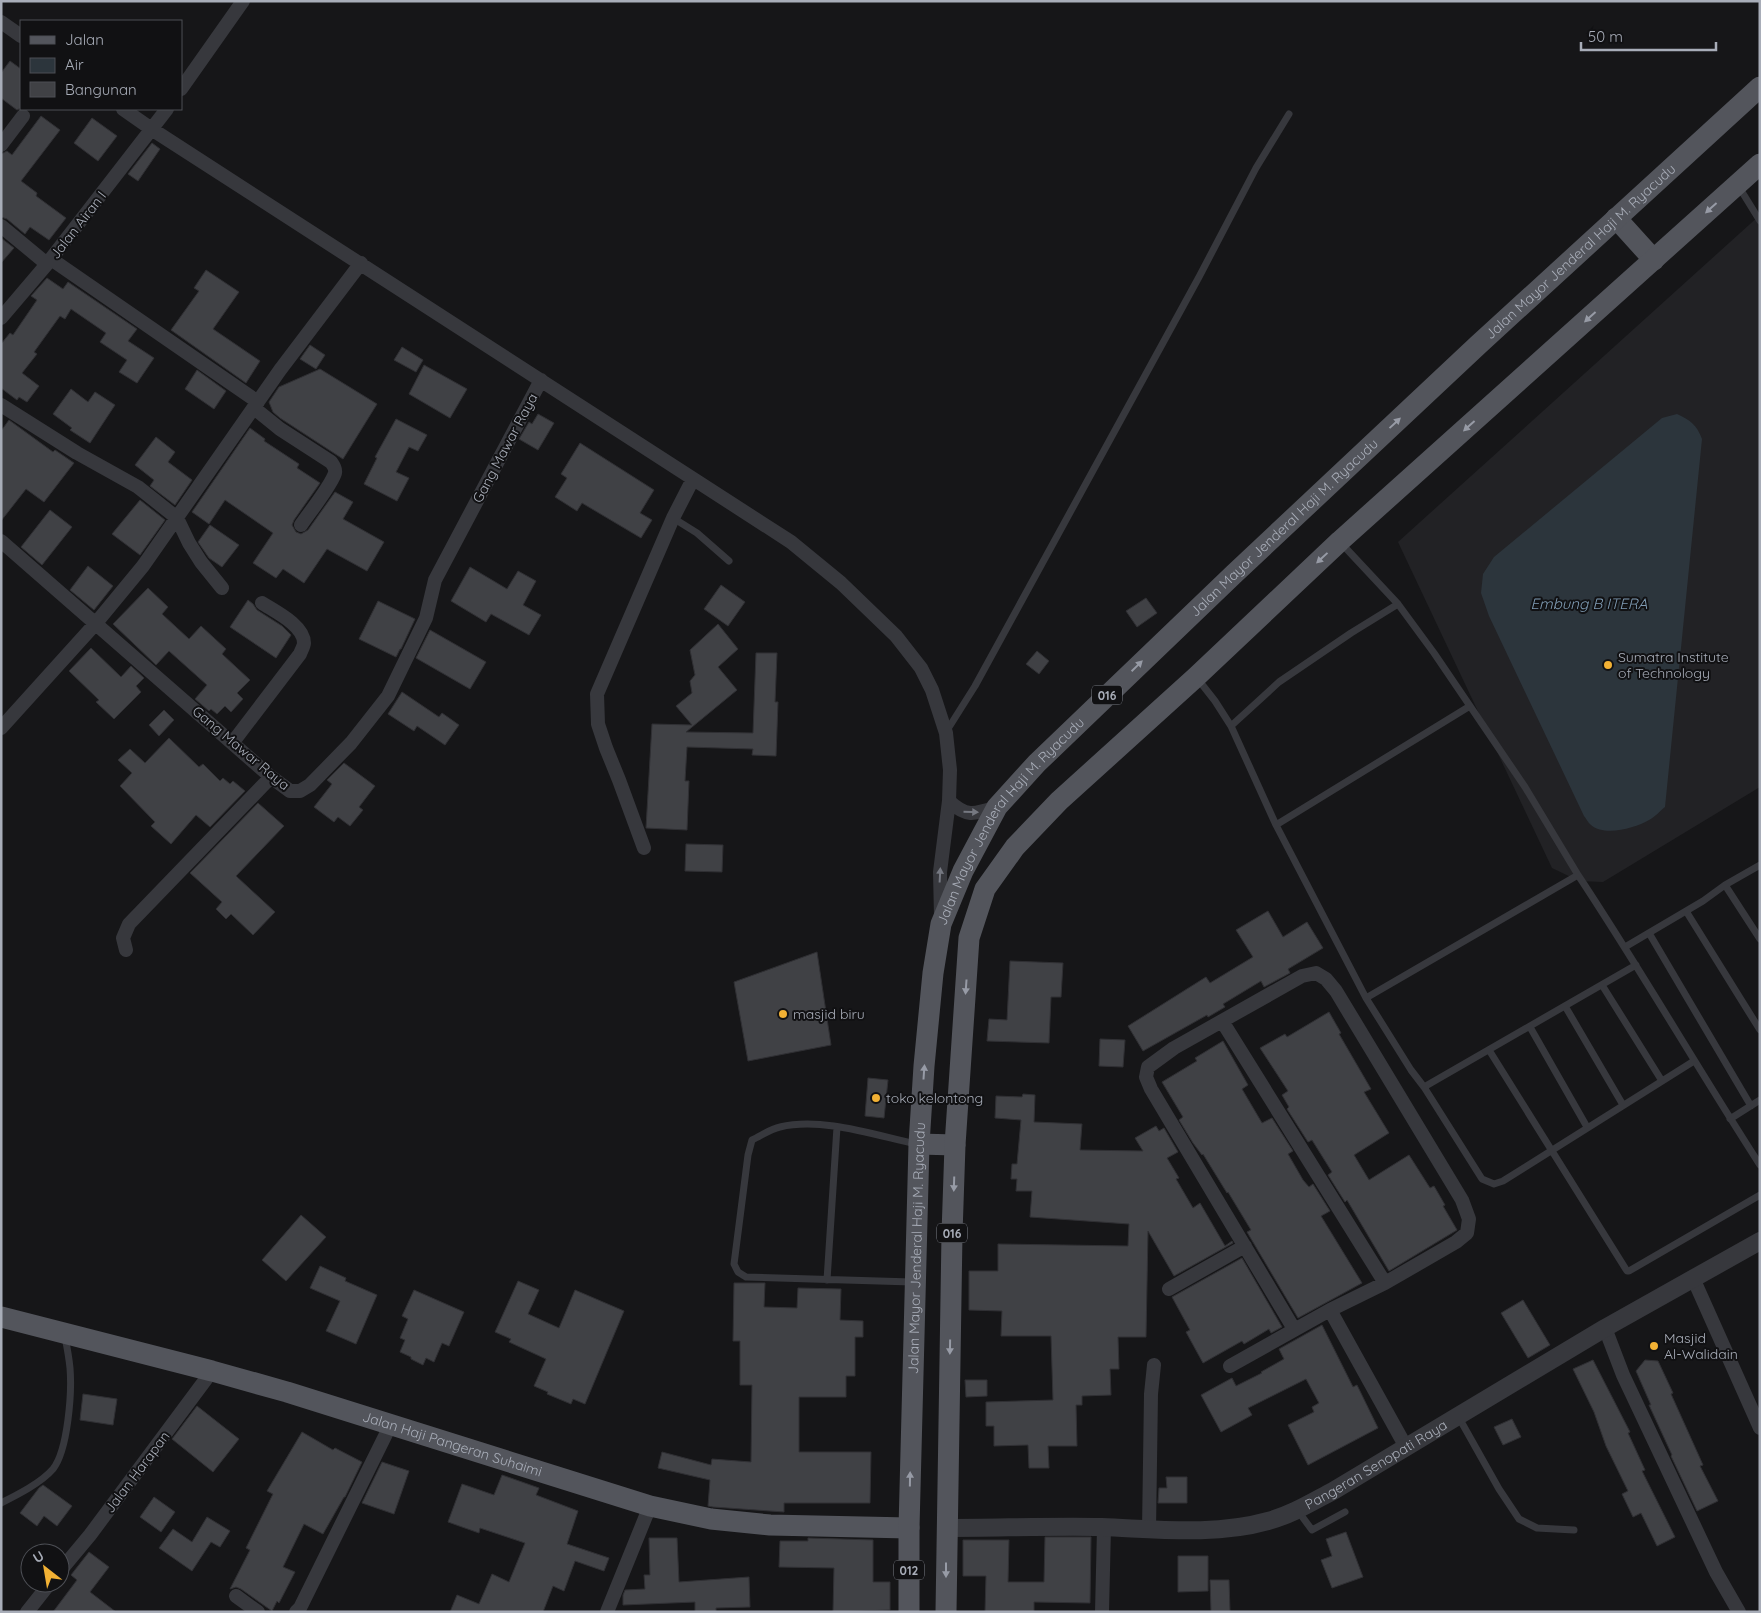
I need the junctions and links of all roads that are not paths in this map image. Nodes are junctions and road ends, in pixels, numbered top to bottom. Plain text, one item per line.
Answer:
1 (243, 1) edge
2 (1, 22) edge
3 (20, 35) edge
4 (1760, 87) edge
5 (182, 88) edge
6 (124, 110) edge
7 (166, 110) edge
8 (1290, 114) dead end
9 (23, 116) dead end
10 (152, 130) junction
11 (1, 145) edge
12 (1760, 164) edge
13 (1738, 184) junction
14 (1616, 218) junction
15 (1760, 221) edge
16 (1, 226) edge
17 (1654, 260) junction
18 (49, 262) junction
19 (361, 263) junction
20 (1, 318) edge
21 (541, 380) junction
22 (1, 405) edge
23 (256, 405) junction
24 (694, 479) junction
25 (177, 518) junction
26 (673, 518) junction
27 (300, 525) dead end
28 (1, 541) edge
29 (1340, 541) junction
30 (729, 561) dead end
31 (222, 588) dead end
32 (262, 603) dead end
33 (1398, 604) junction
34 (96, 623) junction
35 (1196, 677) junction
36 (1470, 706) junction
37 (1231, 726) junction
38 (1, 728) edge
39 (946, 733) junction
40 (233, 742) junction
41 (271, 777) junction
42 (949, 801) junction
43 (997, 807) junction
44 (1276, 825) junction
45 (644, 848) dead end
46 (1760, 865) edge
47 (1578, 875) junction
48 (1725, 885) junction
49 (1686, 911) junction
50 (941, 924) junction
51 (1649, 932) junction
52 (1760, 939) edge
53 (1625, 947) junction
54 (126, 950) dead end
55 (1636, 965) junction
56 (1602, 984) junction
57 (1366, 998) junction
58 (1565, 1006) junction
59 (1222, 1021) junction
60 (1530, 1026) junction
61 (1760, 1030) edge
62 (1489, 1050) junction
63 (1694, 1061) junction
64 (1662, 1081) junction
65 (1424, 1087) junction
66 (1760, 1100) edge
67 (1623, 1105) junction
68 (1751, 1106) junction
69 (1730, 1119) junction
70 (837, 1127) junction
71 (1587, 1128) junction
72 (919, 1144) junction
73 (955, 1146) junction
74 (1551, 1150) junction
75 (1760, 1165) edge
76 (1760, 1195) edge
77 (1760, 1241) edge
78 (1245, 1246) junction
79 (1693, 1278) junction
80 (826, 1280) junction
81 (915, 1282) junction
82 (1385, 1283) junction
83 (1169, 1288) dead end
84 (1330, 1310) junction
85 (1, 1317) edge
86 (1605, 1328) junction
87 (1294, 1329) junction
88 (64, 1334) junction
89 (1154, 1365) dead end
90 (1230, 1366) dead end
91 (212, 1371) junction
92 (1458, 1416) junction
93 (391, 1424) junction
94 (1760, 1428) edge
95 (1406, 1447) junction
96 (1, 1503) edge
97 (650, 1506) junction
98 (1297, 1510) junction
99 (1345, 1512) dead end
100 (909, 1528) junction
101 (946, 1528) junction
102 (1104, 1528) junction
103 (1149, 1530) junction
104 (1574, 1530) dead end
105 (70, 1559) edge
106 (42, 1593) edge
107 (236, 1596) dead end
108 (27, 1612) edge
109 (258, 1612) edge
110 (296, 1612) edge
111 (607, 1612) edge
112 (909, 1612) edge
113 (946, 1612) edge
114 (1102, 1612) edge
115 (1739, 1612) edge

1 - 5 street
2 - 3 street
4 - 14 main road, Jalan Mayor Jenderal Haji M. Ryacudu / 016
6 - 10 street
7 - 10 street, Jalan Airan I
8 - 39 lane
9 - 11 street
10 - 18 street, Jalan Airan I
10 - 19 street
12 - 13 main road, Jalan Mayor Jenderal Haji M. Ryacudu / 016
13 - 15 lane
13 -> 17 main road, Jalan Mayor Jenderal Haji M. Ryacudu / 016
14 - 17 main road
43 -> 14 main road, Jalan Mayor Jenderal Haji M. Ryacudu / 016
16 - 18 street
17 -> 29 main road, Jalan Mayor Jenderal Haji M. Ryacudu / 016
18 - 20 street, Jalan Airan I
18 - 23 street
19 - 21 street
19 - 23 street
21 - 24 street
21 - 41 street, Gang Mawar Raya
22 - 25 street
23 - 25 street
23 - 27 street
24 - 26 street
24 - 39 street
25 - 31 street
25 - 34 street
26 - 30 lane
26 - 45 street
28 - 34 street, Gang Mawar Raya
29 - 33 lane
29 -> 35 main road, Jalan Mayor Jenderal Haji M. Ryacudu / 016
32 - 40 street
33 - 36 lane
33 - 37 lane
34 - 38 street
34 - 40 street, Gang Mawar Raya
35 - 37 lane
35 -> 73 main road, Jalan Mayor Jenderal Haji M. Ryacudu / 016
36 - 44 lane
36 - 47 lane
37 - 44 lane
39 - 42 street
40 - 41 street, Gang Mawar Raya
41 - 54 street
42 -> 43 street
50 -> 42 street
43 - 50 main road, Jalan Mayor Jenderal Haji M. Ryacudu / 016
44 - 57 lane
46 - 48 lane
47 - 53 lane
47 - 57 lane
48 - 49 lane
48 - 52 lane
49 - 51 lane
49 - 61 lane
72 -> 50 main road, Jalan Mayor Jenderal Haji M. Ryacudu / 016
51 - 53 lane
51 - 68 lane
53 - 55 lane
55 - 56 lane
55 - 63 lane
56 - 58 lane
56 - 64 lane
57 - 65 lane
58 - 60 lane
58 - 67 lane
59 - 78 street
59 - 82 street
59 - 82 street
60 - 62 lane
60 - 71 lane
62 - 65 lane
62 - 74 lane
63 - 64 lane
63 - 69 lane
64 - 67 lane
65 - 74 lane
66 - 68 lane
67 - 71 lane
68 - 69 lane
69 - 75 lane
70 - 72 lane
70 - 80 lane
70 - 80 lane
71 - 74 lane
72 - 73 main road
72 - 81 main road, Jalan Mayor Jenderal Haji M. Ryacudu / 016
73 -> 101 main road, Jalan Mayor Jenderal Haji M. Ryacudu / 016
74 - 76 lane
77 - 79 street, Pangeran Senopati Raya
78 - 83 street
78 - 87 street
79 - 86 street, Pangeran Senopati Raya
79 - 94 street
80 - 81 lane
100 -> 81 main road, Jalan Mayor Jenderal Haji M. Ryacudu / 016
82 - 84 street
84 - 87 street
84 - 95 street
85 - 88 main road, Jalan Haji Pangeran Suhaimi
86 - 92 street, Pangeran Senopati Raya
86 - 115 street
87 - 90 street
88 - 91 main road, Jalan Haji Pangeran Suhaimi
88 - 96 lane
89 - 103 street
91 - 93 main road, Jalan Haji Pangeran Suhaimi
91 - 105 street, Jalan Harapan
92 - 95 street, Pangeran Senopati Raya
92 - 104 lane
93 - 97 main road, Jalan Haji Pangeran Suhaimi
93 - 110 street
95 - 98 street, Pangeran Senopati Raya
97 - 100 main road, Jalan Haji Pangeran Suhaimi
97 - 111 street
98 - 99 lane
98 - 103 street, Pangeran Senopati Raya
100 - 112 main road, Jalan Mayor Jenderal Haji M. Ryacudu / 012
101 - 102 street, Pangeran Senopati Raya
101 -> 113 main road, Jalan Mayor Jenderal Haji M. Ryacudu
102 - 103 street, Pangeran Senopati Raya
102 - 114 street
106 - 108 street
107 - 109 street

